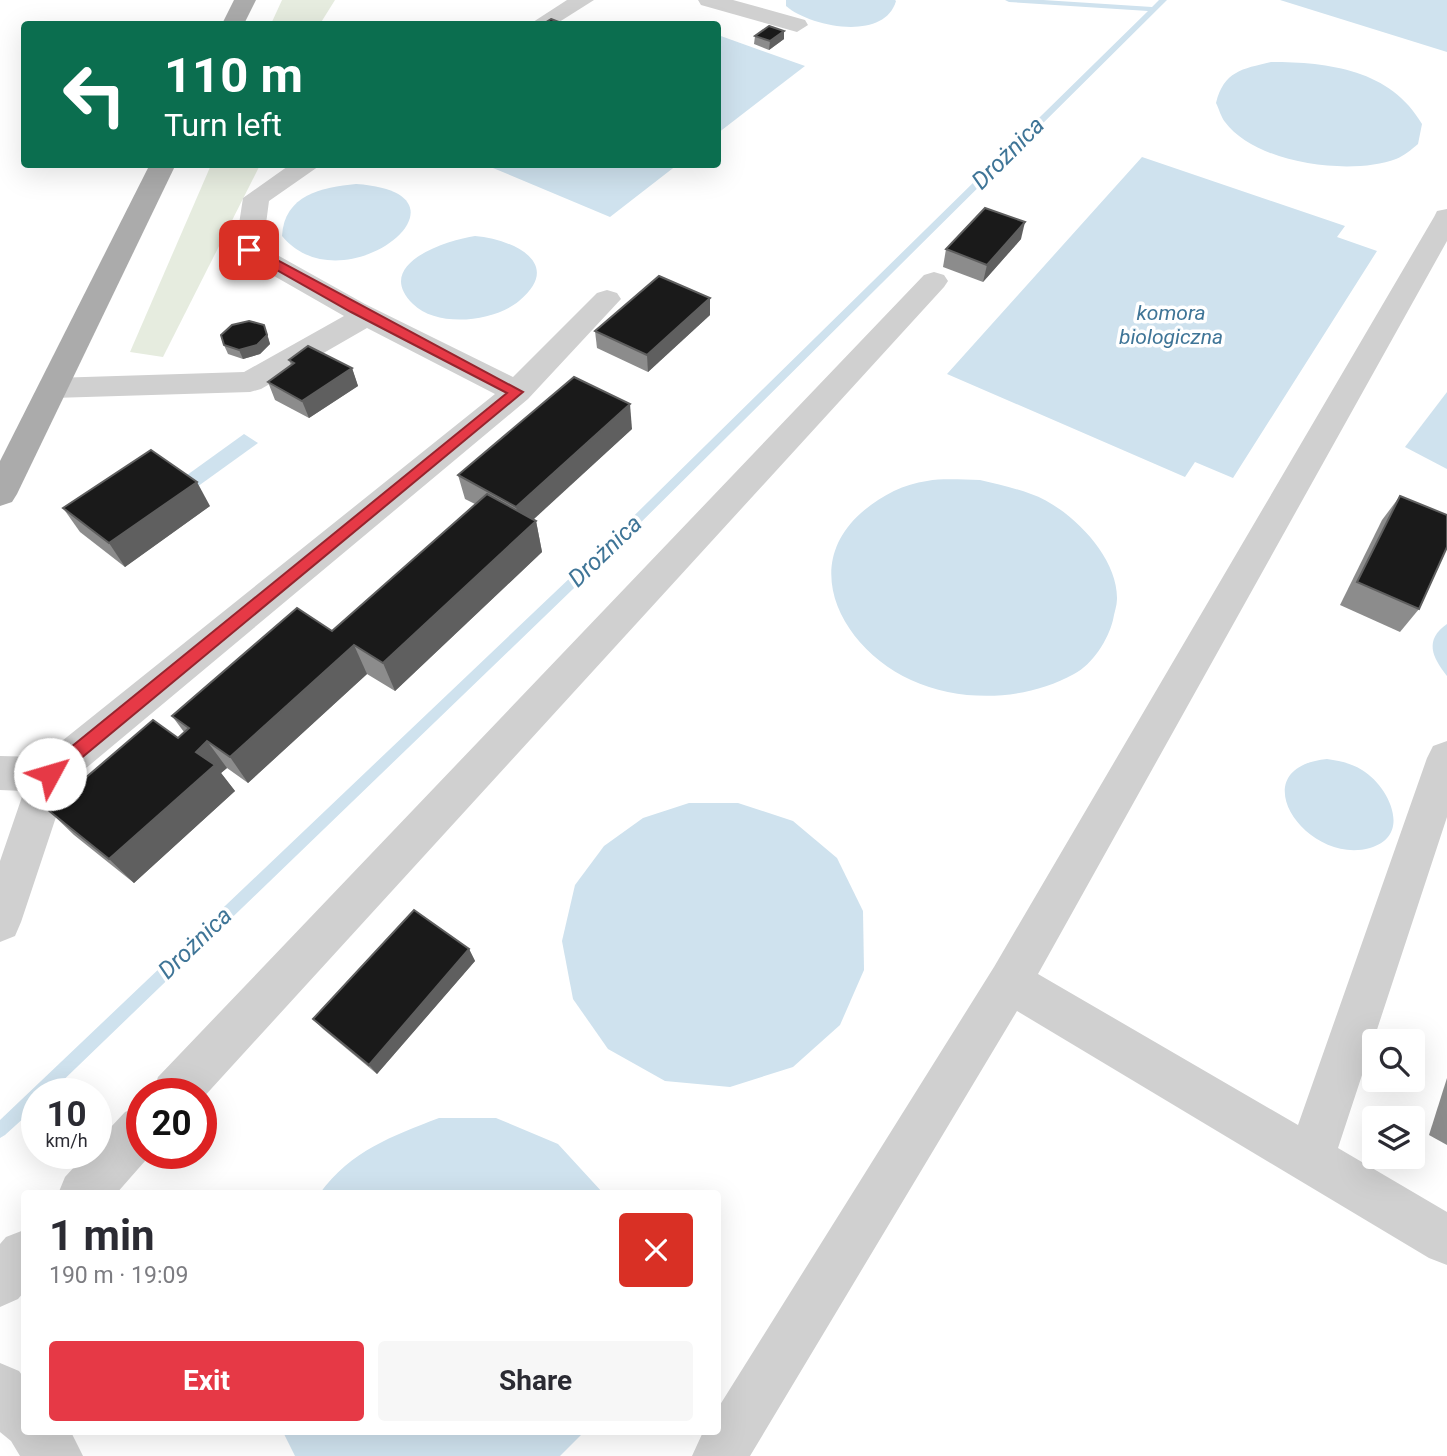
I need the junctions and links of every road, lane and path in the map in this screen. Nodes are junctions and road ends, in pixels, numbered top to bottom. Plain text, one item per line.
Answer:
1 (245, 0) edge
2 (583, 0) edge
3 (709, 0) edge
4 (234, 21) edge
5 (546, 21) edge
6 (797, 25) dead end
7 (161, 168) edge
8 (303, 168) edge
9 (1447, 217) edge
10 (934, 281) dead end
11 (607, 299) dead end
12 (367, 316) junction
13 (53, 388) junction
14 (517, 392) junction
15 (0, 494) edge
16 (1447, 758) edge
17 (0, 773) edge
18 (50, 774) junction
19 (0, 922) edge
20 (1010, 982) junction
21 (190, 1078) edge
22 (126, 1146) edge
23 (1310, 1159) junction
24 (86, 1190) edge
25 (1447, 1240) edge
26 (21, 1258) edge
27 (0, 1281) edge
28 (0, 1390) edge
29 (21, 1415) edge
30 (38, 1435) edge
31 (56, 1456) edge
32 (719, 1456) edge

1 - 4 main road
2 - 5 lane
3 - 6 lane
7 - 13 main road
8 - 12 lane
9 - 20 lane
10 - 21 lane
11 - 14 lane
12 - 13 lane
12 - 14 lane
13 - 15 main road
14 - 18 lane
16 - 23 lane
17 - 18 lane
18 - 19 lane
20 - 23 lane
20 - 32 lane
22 - 24 lane
23 - 25 lane
26 - 27 lane
28 - 29 lane
30 - 31 lane

